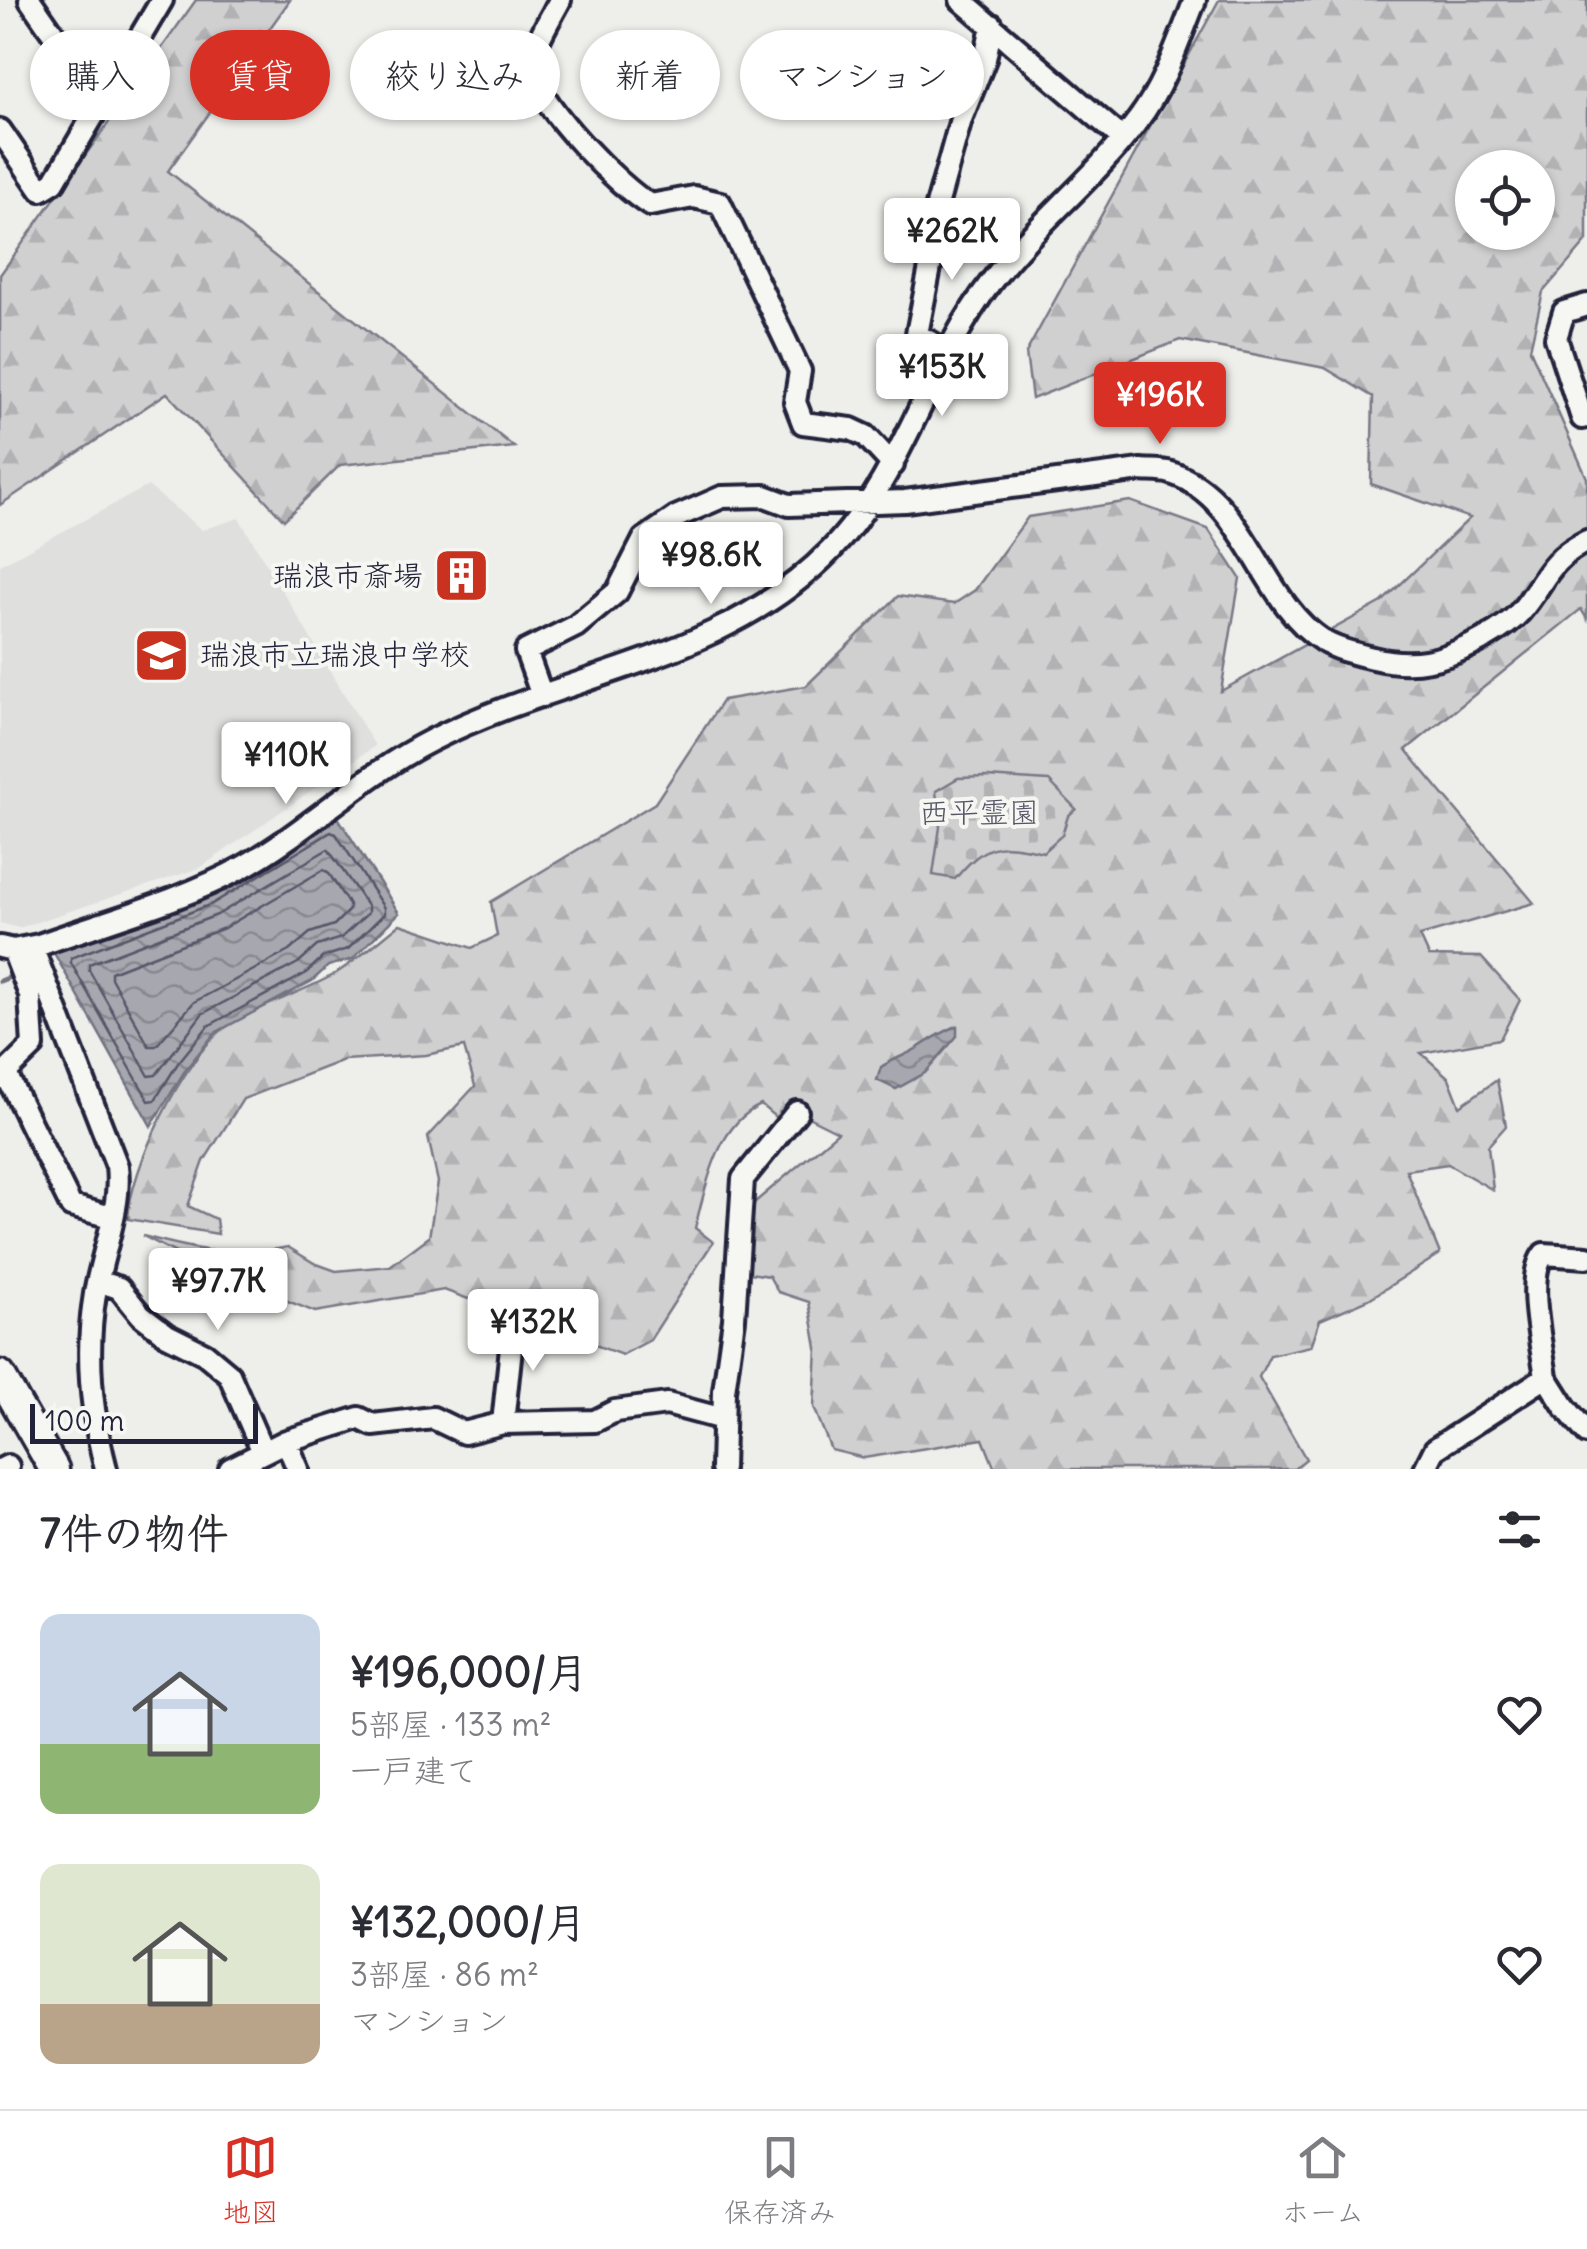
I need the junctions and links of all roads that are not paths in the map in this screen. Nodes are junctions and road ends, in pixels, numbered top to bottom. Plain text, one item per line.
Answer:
1 (30, 0) edge
2 (139, 0) edge
3 (560, 0) edge
4 (961, 0) edge
5 (1195, 0) edge
6 (157, 9) edge
7 (992, 25) junction
8 (51, 30) edge
9 (92, 120) edge
10 (0, 130) edge
11 (1123, 140) junction
12 (1587, 305) edge
13 (946, 352) junction
14 (1587, 416) edge
15 (893, 465) junction
16 (872, 502) junction
17 (1587, 542) edge
18 (542, 696) junction
19 (15, 948) edge
20 (3, 1076) edge
21 (798, 1112) dead end
22 (111, 1217) junction
23 (1587, 1257) edge
24 (98, 1281) junction
25 (514, 1319) dead end
26 (0, 1375) edge
27 (1546, 1377) junction
28 (0, 1413) edge
29 (723, 1419) junction
30 (503, 1423) junction
31 (1587, 1433) edge
32 (286, 1441) junction
33 (262, 1452) junction
34 (14, 1468) edge
35 (54, 1469) edge
36 (106, 1469) edge
37 (230, 1469) edge
38 (298, 1469) edge
39 (722, 1469) edge
40 (1425, 1469) edge

1 - 8 street
2 - 6 street
3 - 15 street
4 - 7 street
5 - 11 street
7 - 11 street
7 - 13 street
9 - 10 street
11 - 13 street
12 - 14 street
13 - 15 street
15 - 16 street
16 - 17 street
16 - 18 street
16 - 18 street
18 - 19 street
19 - 20 street
19 - 22 street
20 - 22 street
21 - 29 street
22 - 24 street
23 - 27 street
24 - 33 street
24 - 36 street
25 - 30 street
26 - 35 highway
27 - 31 street
27 - 40 street
28 - 34 highway
29 - 30 street
29 - 39 street
30 - 32 street
32 - 33 street
32 - 38 street
33 - 37 street

